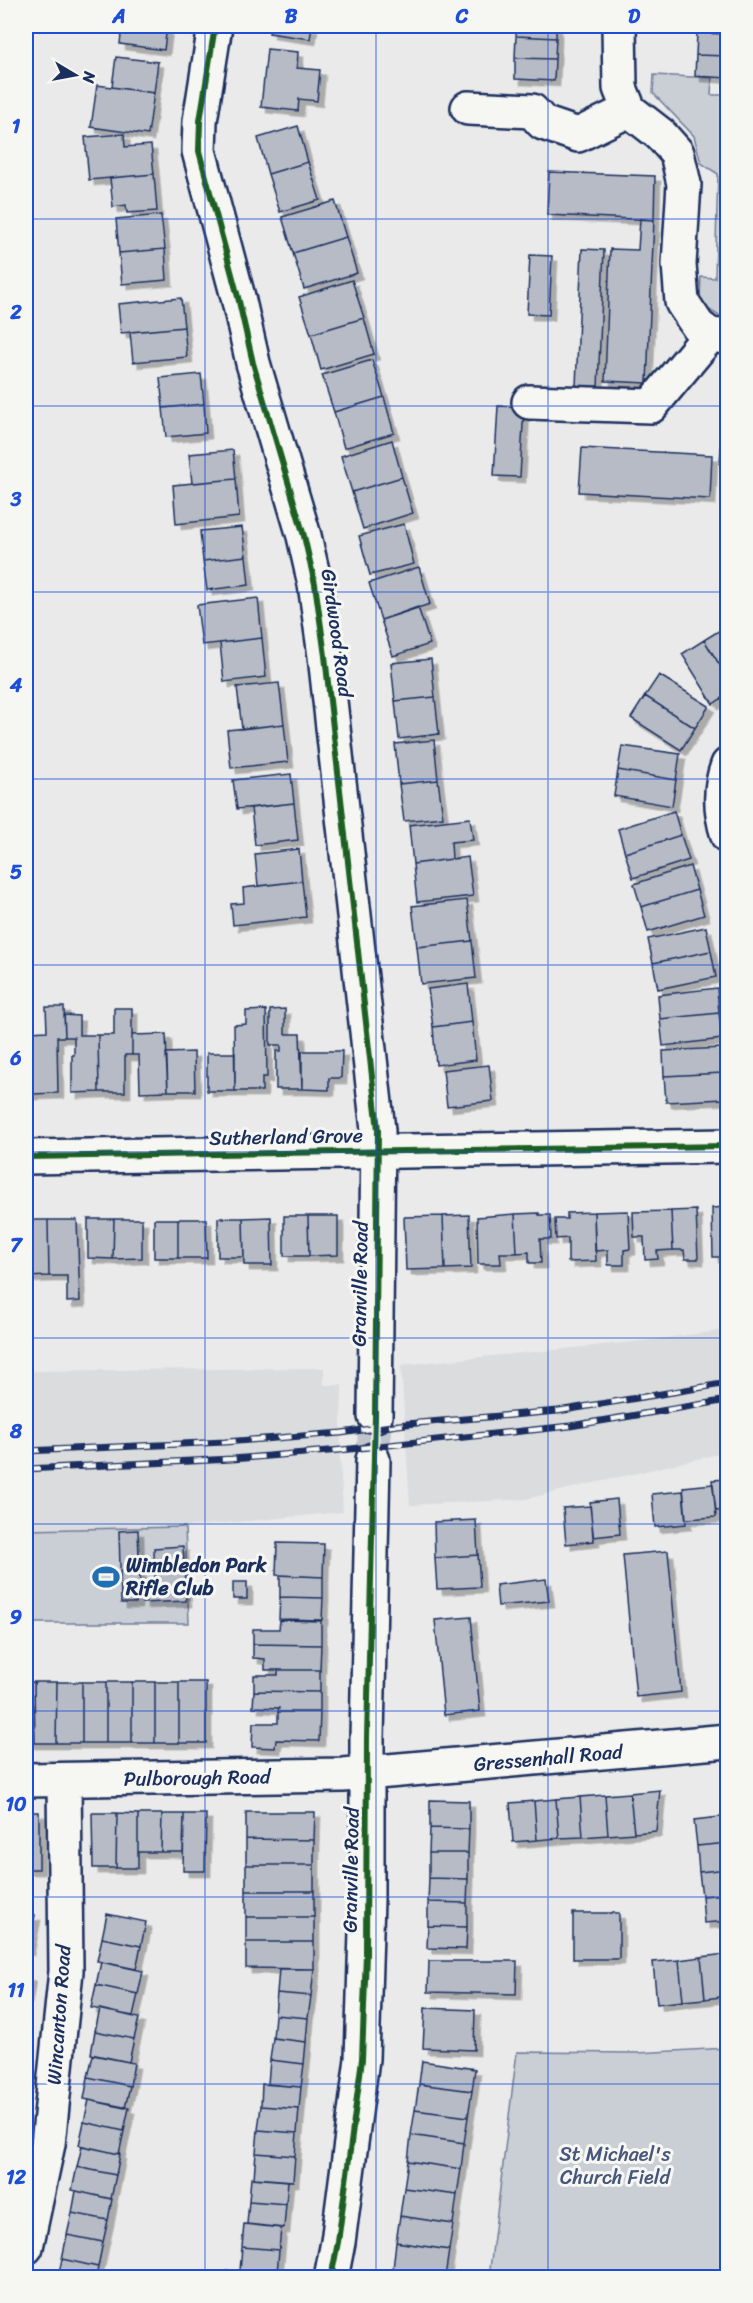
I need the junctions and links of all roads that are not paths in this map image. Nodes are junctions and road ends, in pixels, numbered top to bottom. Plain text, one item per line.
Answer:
1 (215, 26) edge
2 (619, 26) edge
3 (468, 108) dead end
4 (629, 110) junction
5 (719, 336) edge
6 (529, 402) dead end
7 (728, 765) edge
8 (728, 836) edge
9 (728, 1146) edge
10 (376, 1151) junction
11 (26, 1157) edge
12 (375, 1416) tunnel mouth
13 (373, 1460) tunnel mouth
14 (728, 1741) edge
15 (368, 1773) junction
16 (26, 1780) edge
17 (64, 1780) junction
18 (26, 2247) edge
19 (331, 2277) edge

1 - 10 street, Girdwood Road
2 - 4 street
3 - 4 street
4 - 5 street
5 - 6 street
7 - 8 street
9 - 10 street, Sutherland Grove
10 - 11 street, Sutherland Grove
10 - 12 street, Granville Road
13 - 15 street, Granville Road
14 - 15 street, Gressenhall Road
15 - 17 street, Pulborough Road
15 - 19 street, Granville Road
16 - 17 street, Pulborough Road
17 - 18 street, Wincanton Road

